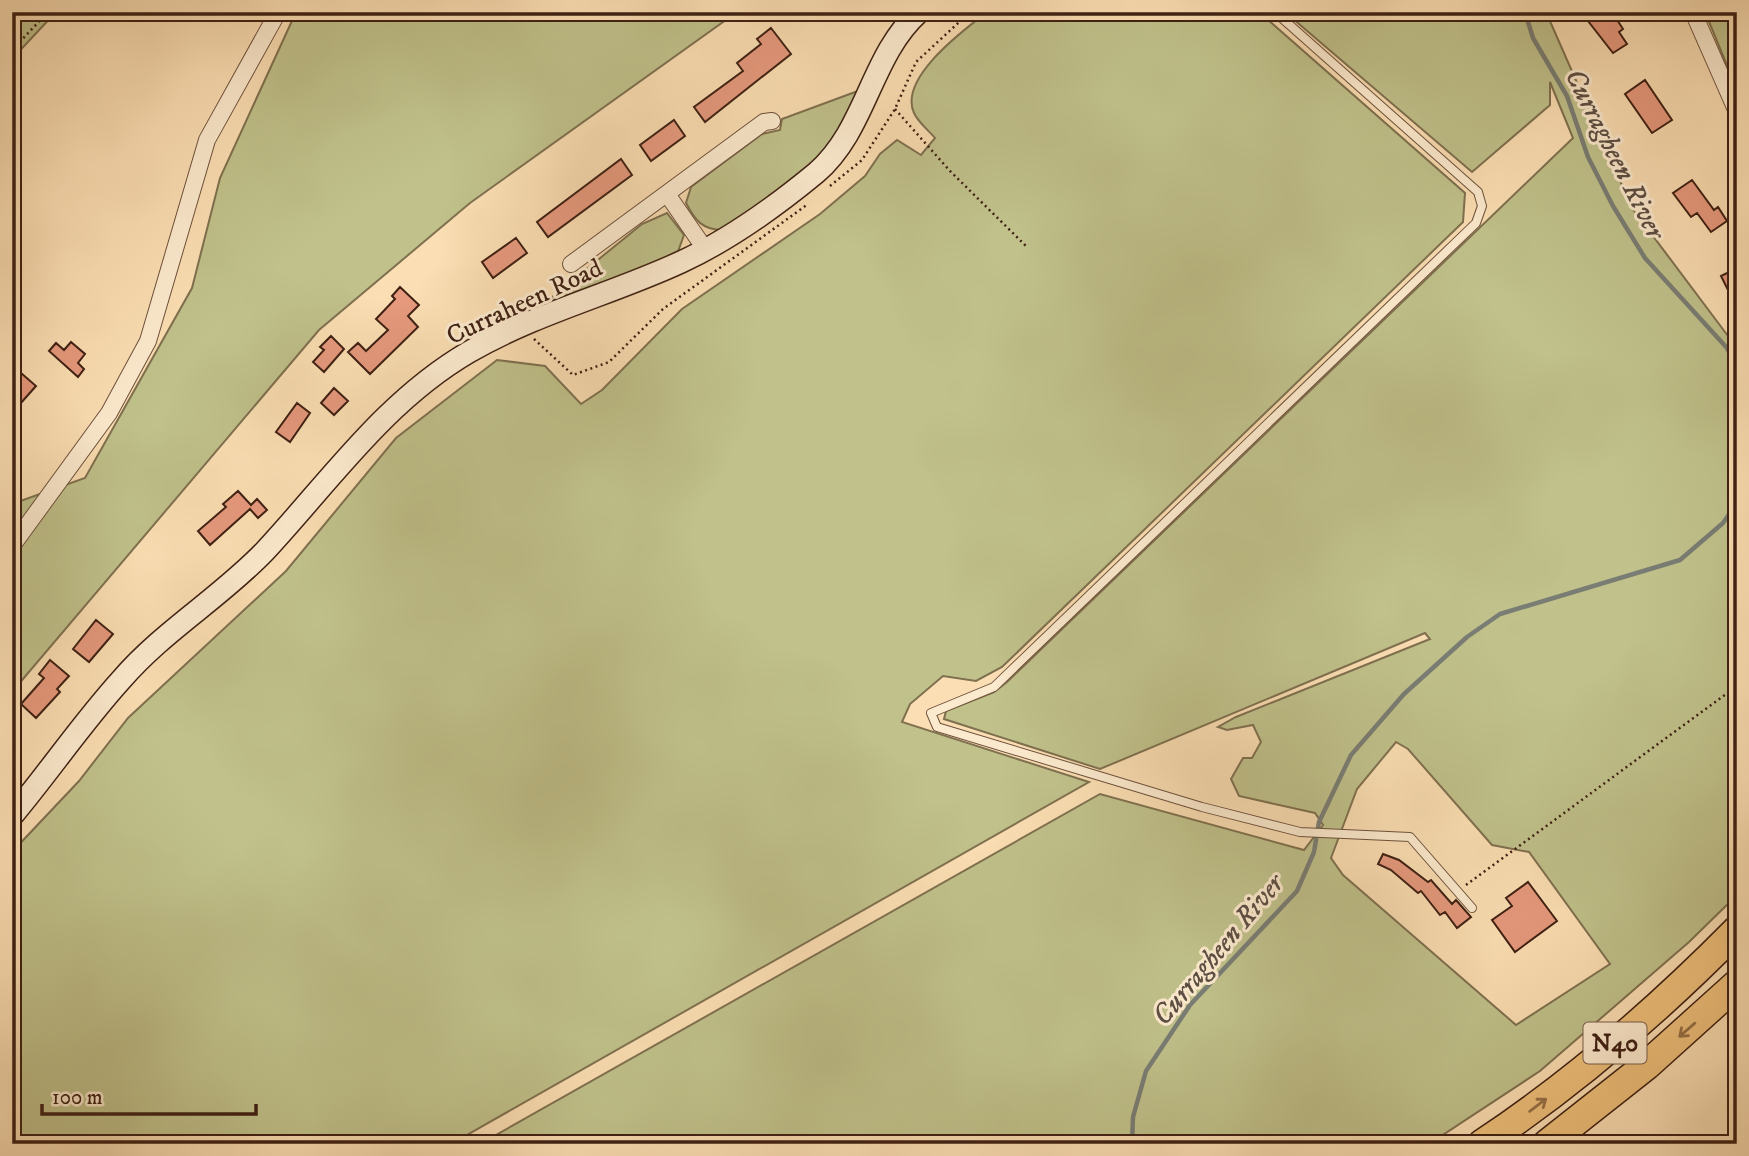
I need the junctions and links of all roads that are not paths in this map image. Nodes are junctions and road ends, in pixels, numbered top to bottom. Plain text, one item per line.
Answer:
1 (278, 12) edge
2 (919, 12) edge
3 (1275, 12) edge
4 (1693, 12) edge
5 (1737, 112) edge
6 (772, 121) dead end
7 (667, 194) junction
8 (705, 249) junction
9 (571, 264) dead end
10 (12, 545) edge
11 (12, 816) edge
12 (1472, 908) dead end
13 (1737, 930) edge
14 (1737, 984) edge
15 (1482, 1144) edge
16 (1547, 1144) edge

1 - 10 street
2 - 8 street, Curraheen Road
3 - 12 lane
4 - 5 street
6 - 7 street
7 - 8 street
7 - 9 street
8 - 11 street, Curraheen Road
15 -> 13 highway, N40
14 -> 16 highway, N40

